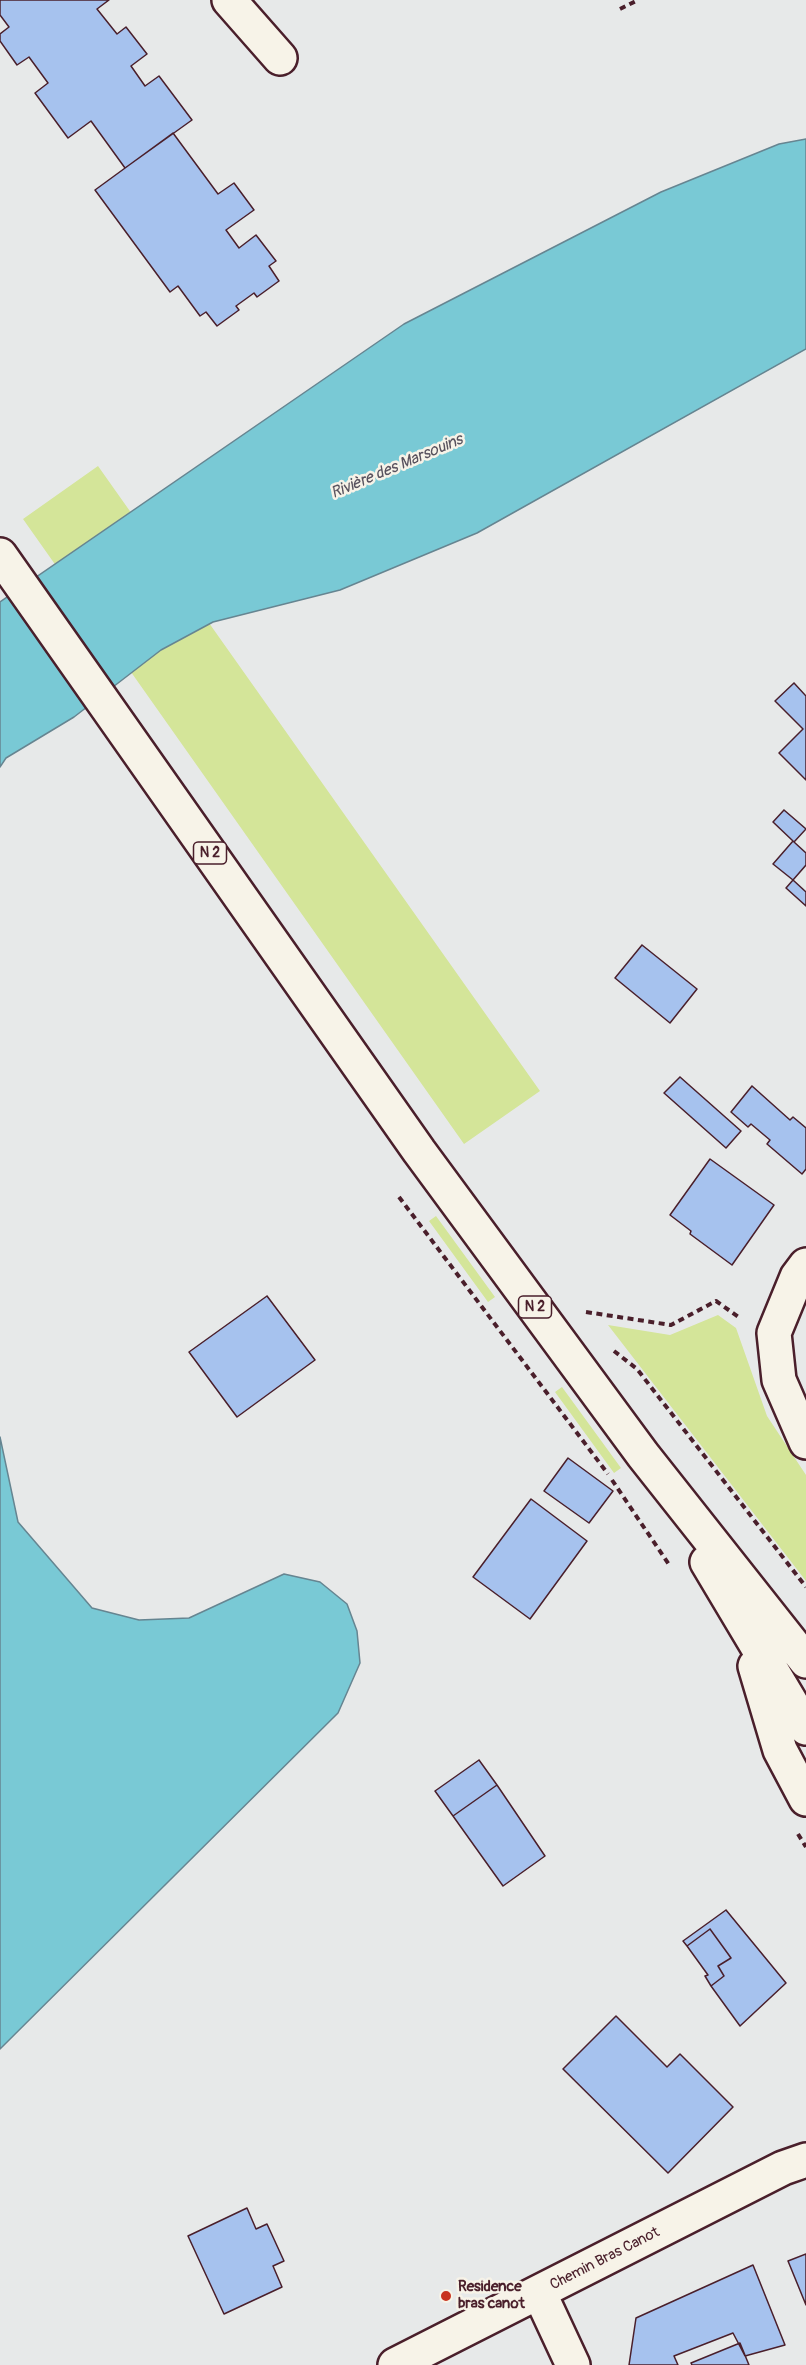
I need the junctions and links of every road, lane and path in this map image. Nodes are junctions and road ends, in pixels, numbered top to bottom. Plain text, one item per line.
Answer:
1 (229, 0) edge
2 (638, 0) edge
3 (620, 9) dead end
4 (280, 58) dead end
5 (0, 555) edge
6 (399, 1197) dead end
7 (806, 1265) edge
8 (782, 1316) junction
9 (593, 1321) dead end
10 (614, 1350) dead end
11 (806, 1442) edge
12 (650, 1464) junction
13 (673, 1571) dead end
14 (806, 1587) edge
15 (742, 1624) junction
16 (806, 1661) edge
17 (806, 1728) edge
18 (800, 1813) edge
19 (806, 1846) edge
20 (798, 2159) edge
21 (540, 2292) junction
22 (395, 2365) edge
23 (573, 2365) edge

1 - 4 main road
2 - 3 path
5 - 12 main road, N 2
6 - 13 path
7 - 8 main road
8 - 9 path
8 - 11 main road
10 - 14 path
12 - 15 main road, N 2
12 - 16 main road, N 2
15 - 17 main road, N 2
15 - 18 main road
18 - 19 path
20 - 21 main road, Chemin Bras Canot
21 - 22 main road, Chemin Bras Canot
21 - 23 main road

